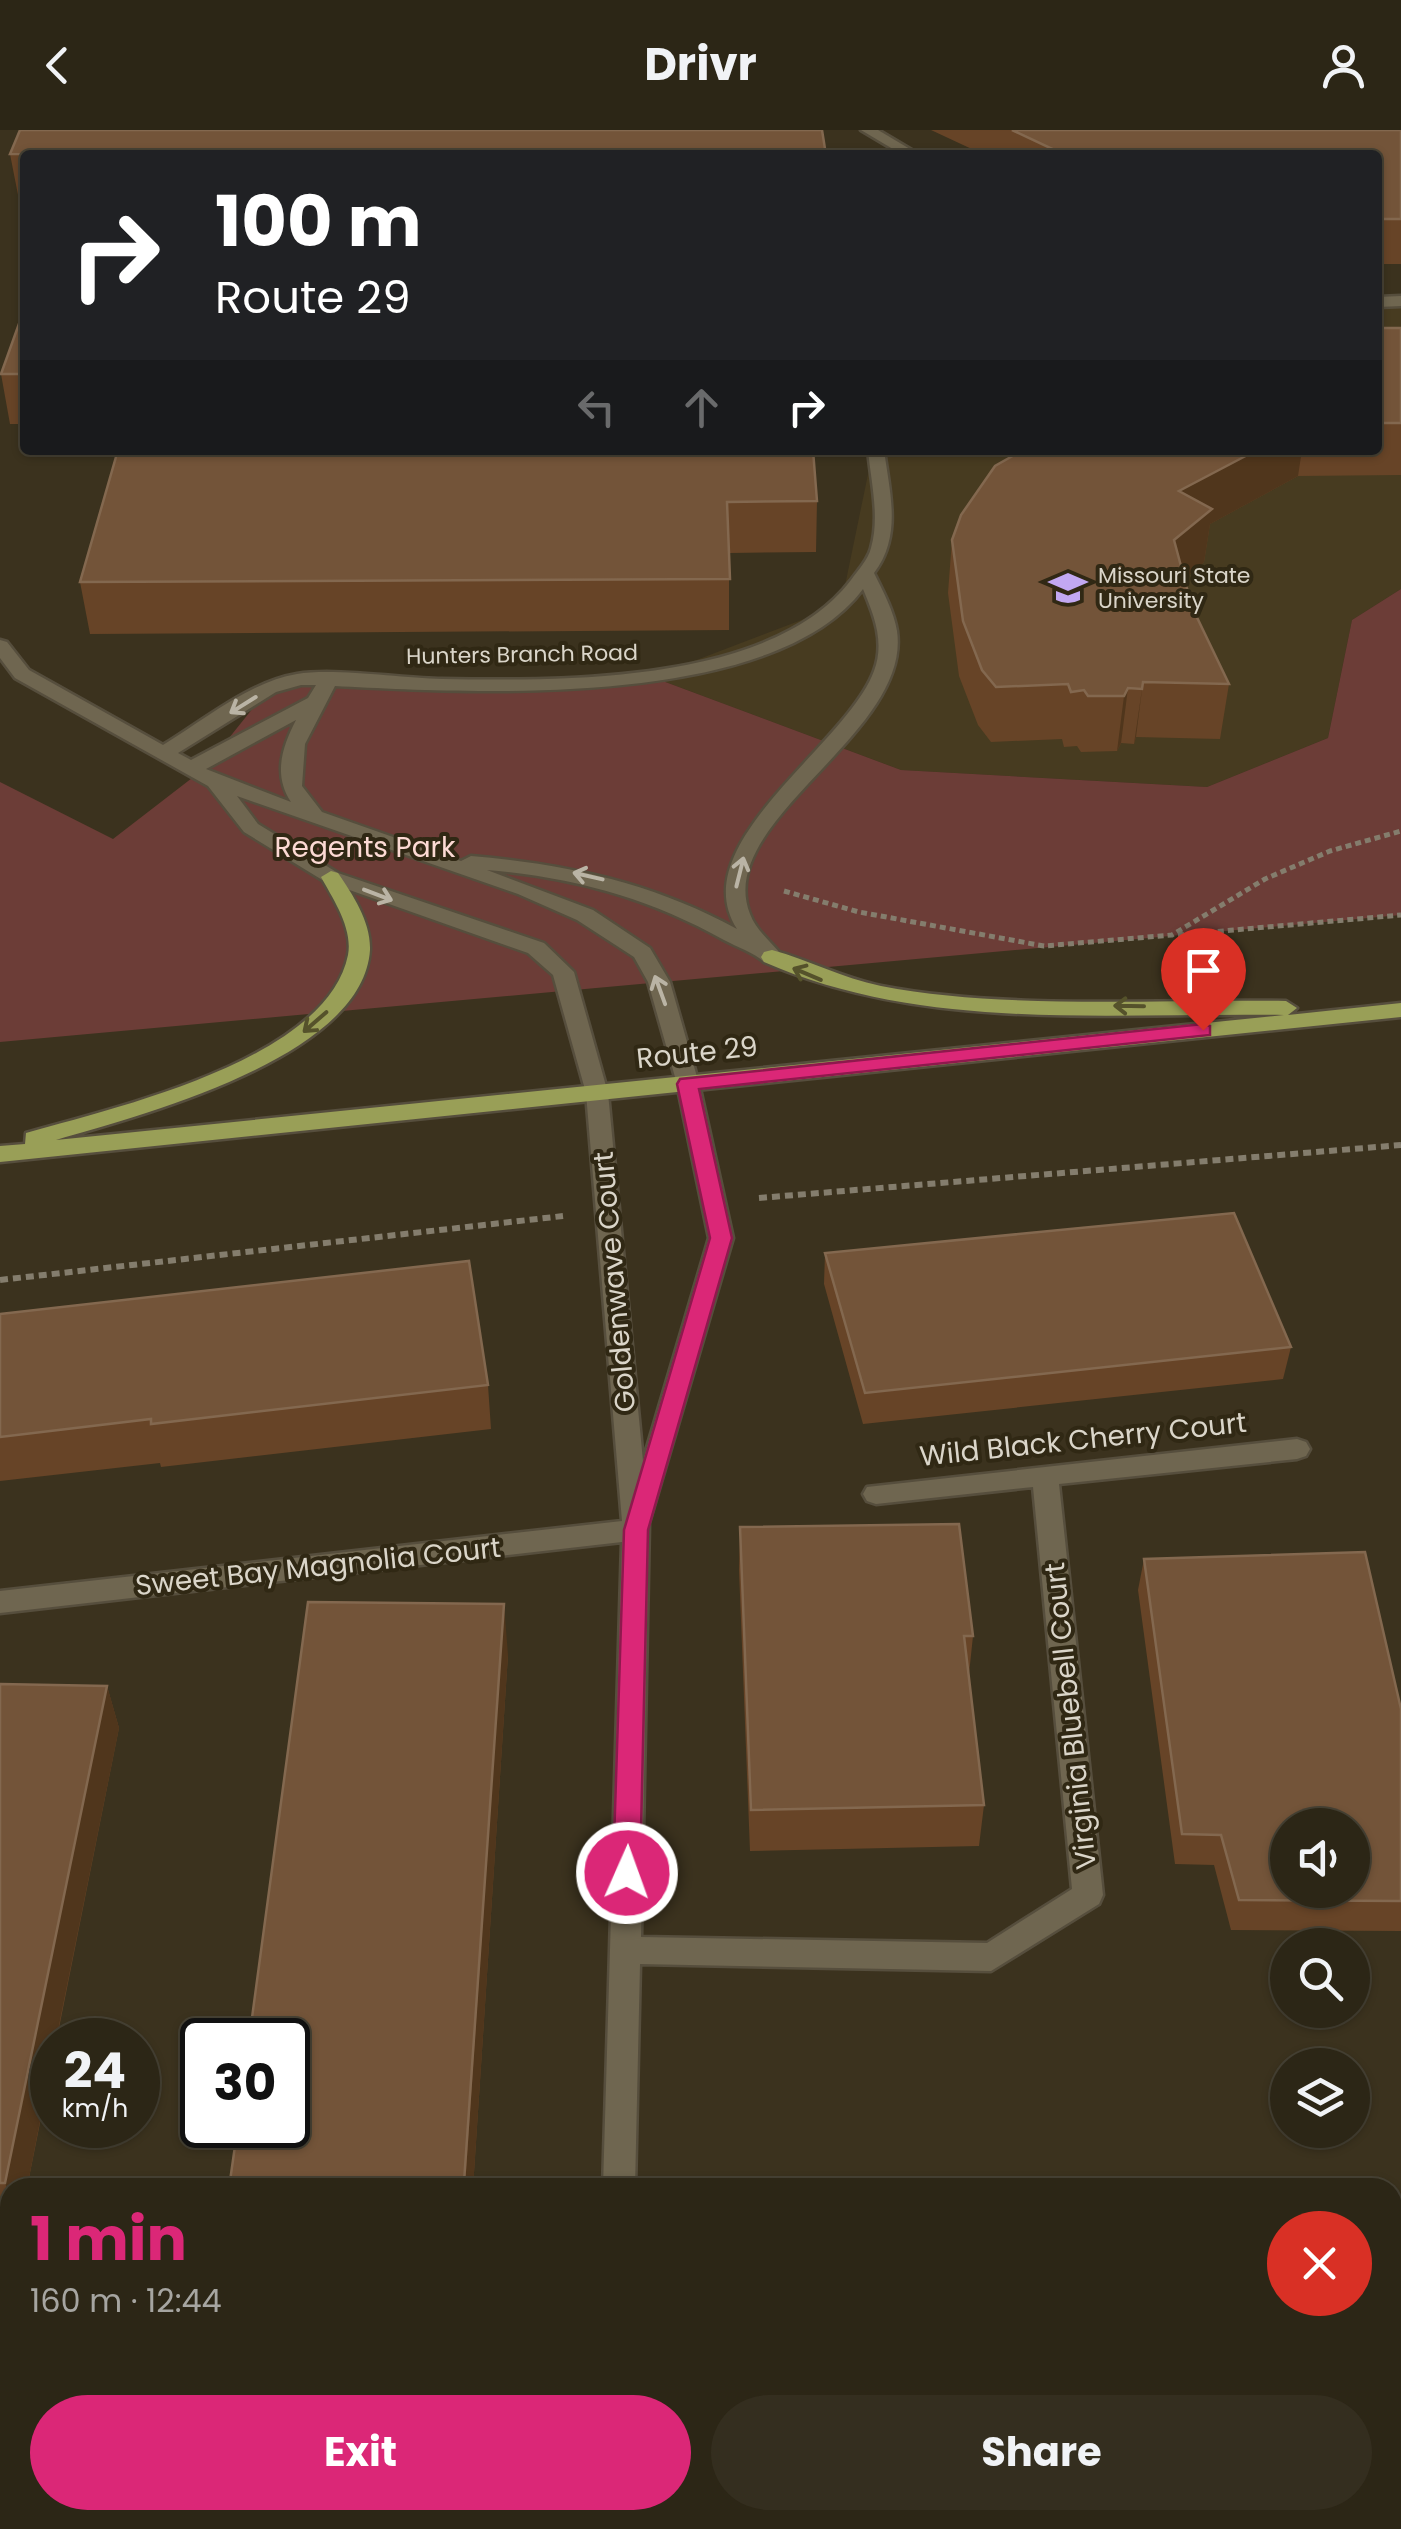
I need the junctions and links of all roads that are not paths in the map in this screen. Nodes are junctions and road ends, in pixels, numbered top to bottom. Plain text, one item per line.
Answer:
1 (868, 130) edge
2 (904, 150) edge
3 (876, 455) edge
4 (866, 576) junction
5 (0, 646) edge
6 (22, 674) junction
7 (0, 680) edge
8 (329, 680) junction
9 (315, 702) junction
10 (164, 753) junction
11 (192, 768) junction
12 (215, 782) junction
13 (317, 819) junction
14 (432, 859) junction
15 (332, 877) junction
16 (772, 957) junction
17 (1401, 1010) edge
18 (688, 1084) junction
19 (597, 1093) junction
20 (0, 1152) edge
21 (1296, 1449) dead end
22 (1045, 1476) junction
23 (876, 1494) dead end
24 (636, 1530) junction
25 (0, 1602) edge
26 (625, 1950) junction
27 (619, 2178) edge

1 - 2 street
3 - 4 street, Hunters Branch Road
4 - 8 street, Hunters Branch Road
16 -> 4 street
5 - 6 street
6 - 7 street
6 - 10 street
8 - 9 street
8 -> 10 street, Hunters Branch Road
9 - 11 street
9 - 13 street
10 - 11 street
11 - 12 street
12 - 13 street
12 - 15 street, Goldenwave Court
13 - 14 street
16 -> 14 street
18 -> 14 street, Goldenwave Court
15 -> 19 street, Goldenwave Court
15 -> 20 main road
17 -> 16 main road
17 - 18 main road, Route 29
18 - 19 main road, Route 29
18 - 24 street, Goldenwave Court
19 - 20 main road, Route 29
19 - 24 street, Goldenwave Court
21 - 22 street, Wild Black Cherry Court
22 - 23 street, Wild Black Cherry Court
22 - 26 street, Virginia Bluebell Court
24 - 25 street, Sweet Bay Magnolia Court
24 - 26 street, Goldenwave Court
26 - 27 street, Goldenwave Court

